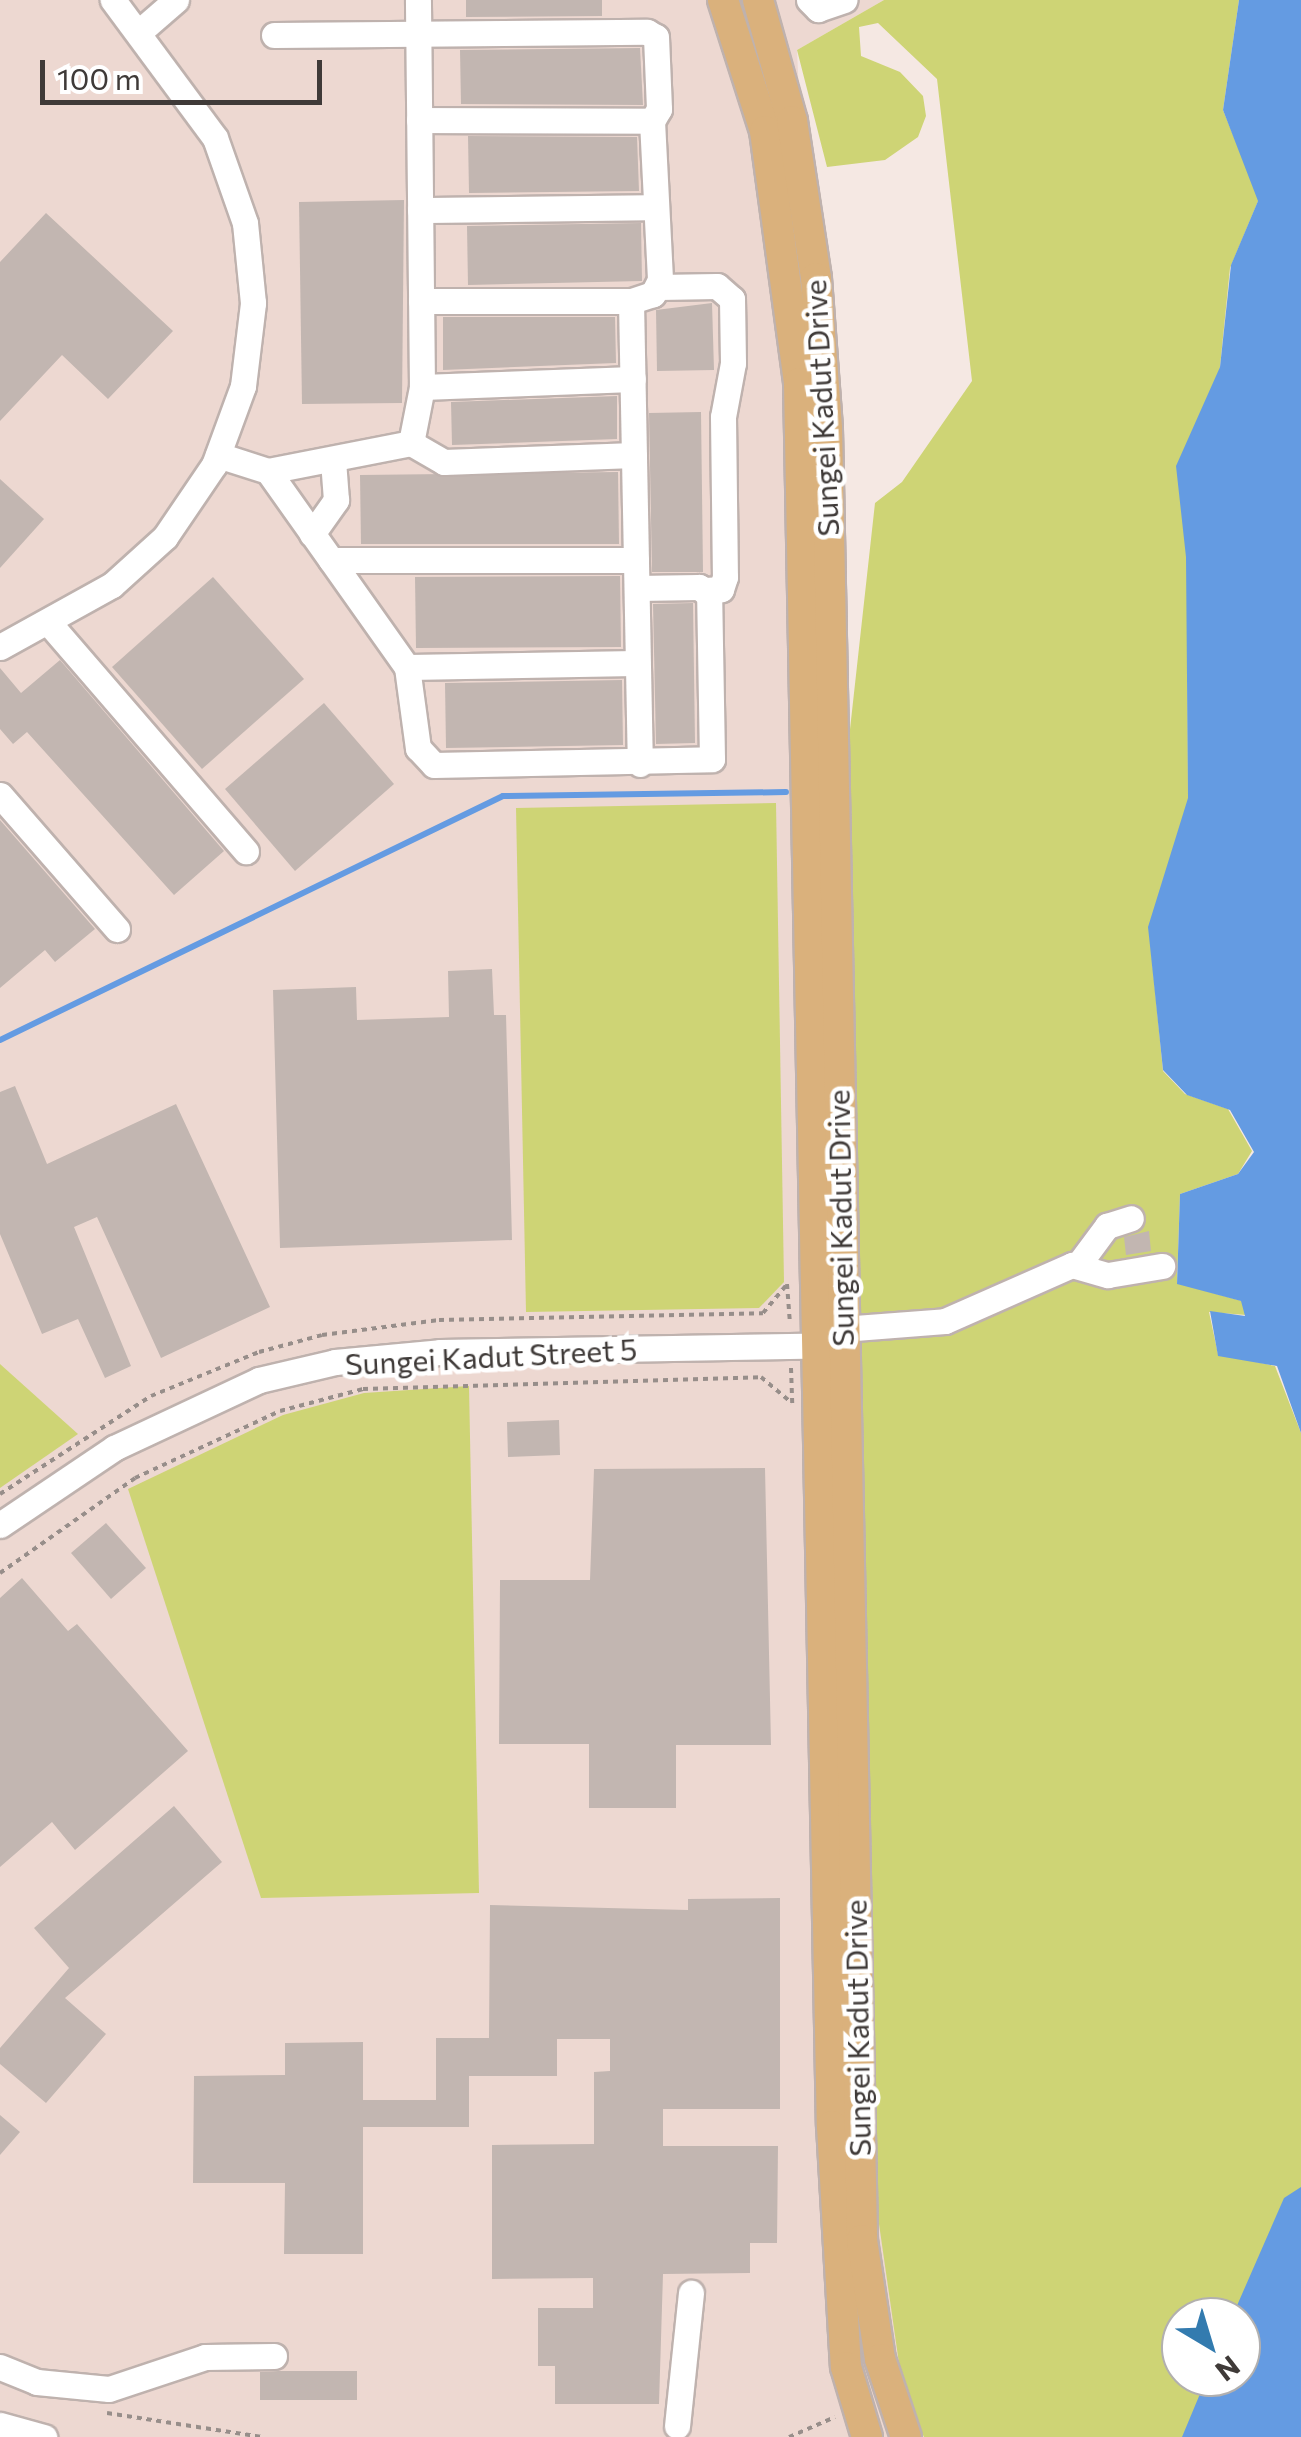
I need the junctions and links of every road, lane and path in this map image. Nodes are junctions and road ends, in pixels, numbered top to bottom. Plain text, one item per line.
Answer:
1 (113, 0) edge
2 (176, 0) edge
3 (418, 0) edge
4 (723, 0) edge
5 (758, 0) edge
6 (809, 0) edge
7 (844, 0) edge
8 (139, 32) junction
9 (274, 35) dead end
10 (418, 35) junction
11 (420, 120) junction
12 (652, 121) junction
13 (655, 207) junction
14 (420, 210) junction
15 (659, 287) junction
16 (631, 301) junction
17 (421, 302) junction
18 (633, 380) junction
19 (422, 386) junction
20 (411, 443) junction
21 (218, 455) junction
22 (634, 455) junction
23 (334, 460) junction
24 (268, 471) junction
25 (312, 534) junction
26 (330, 560) junction
27 (636, 560) junction
28 (637, 588) junction
29 (706, 590) junction
30 (48, 622) junction
31 (0, 647) edge
32 (638, 662) junction
33 (407, 667) junction
34 (640, 764) junction
35 (0, 796) edge
36 (246, 851) dead end
37 (117, 929) dead end
38 (1131, 1218) dead end
39 (1078, 1265) junction
40 (1162, 1266) dead end
41 (834, 1339) junction
42 (792, 1403) dead end
43 (0, 1525) edge
44 (0, 1573) edge
45 (691, 2293) dead end
46 (274, 2356) dead end
47 (0, 2367) edge
48 (91, 2410) dead end
49 (863, 2423) edge
50 (0, 2425) edge
51 (678, 2426) dead end
52 (896, 2434) edge
53 (44, 2437) edge
54 (262, 2437) edge
55 (789, 2437) edge

1 - 8 street
2 - 8 street
3 - 10 street
4 - 41 main road, Sungei Kadut Drive
5 - 41 main road, Sungei Kadut Drive
6 - 7 street
8 - 21 street
9 - 10 street
10 - 11 street
10 - 12 street
11 - 12 street
11 - 14 street
12 - 13 street
13 - 14 street
13 - 15 street
14 - 17 street
15 - 16 street
15 - 29 street
16 - 17 street
16 - 18 street
17 - 19 street
18 - 19 street
18 - 22 street
19 - 20 street
20 - 22 street
20 - 23 street
21 - 24 street
21 - 30 street
22 - 27 street
23 - 24 street
23 - 25 street
24 - 25 street
25 - 26 street
26 - 27 street
26 - 33 street
27 - 28 street
28 - 29 street
28 - 32 street
29 - 34 street
30 - 31 street
30 - 36 street
32 - 33 street
32 - 34 street
33 - 34 street
35 - 37 street
38 - 39 street
39 - 40 street
39 - 41 street, Sungei Kadut Street 5
41 - 43 street, Sungei Kadut Street 5
41 - 49 main road, Sungei Kadut Drive
41 - 52 main road, Sungei Kadut Drive
42 - 44 path
45 - 51 street
46 - 47 street
48 - 54 path
49 - 55 path
50 - 53 street

